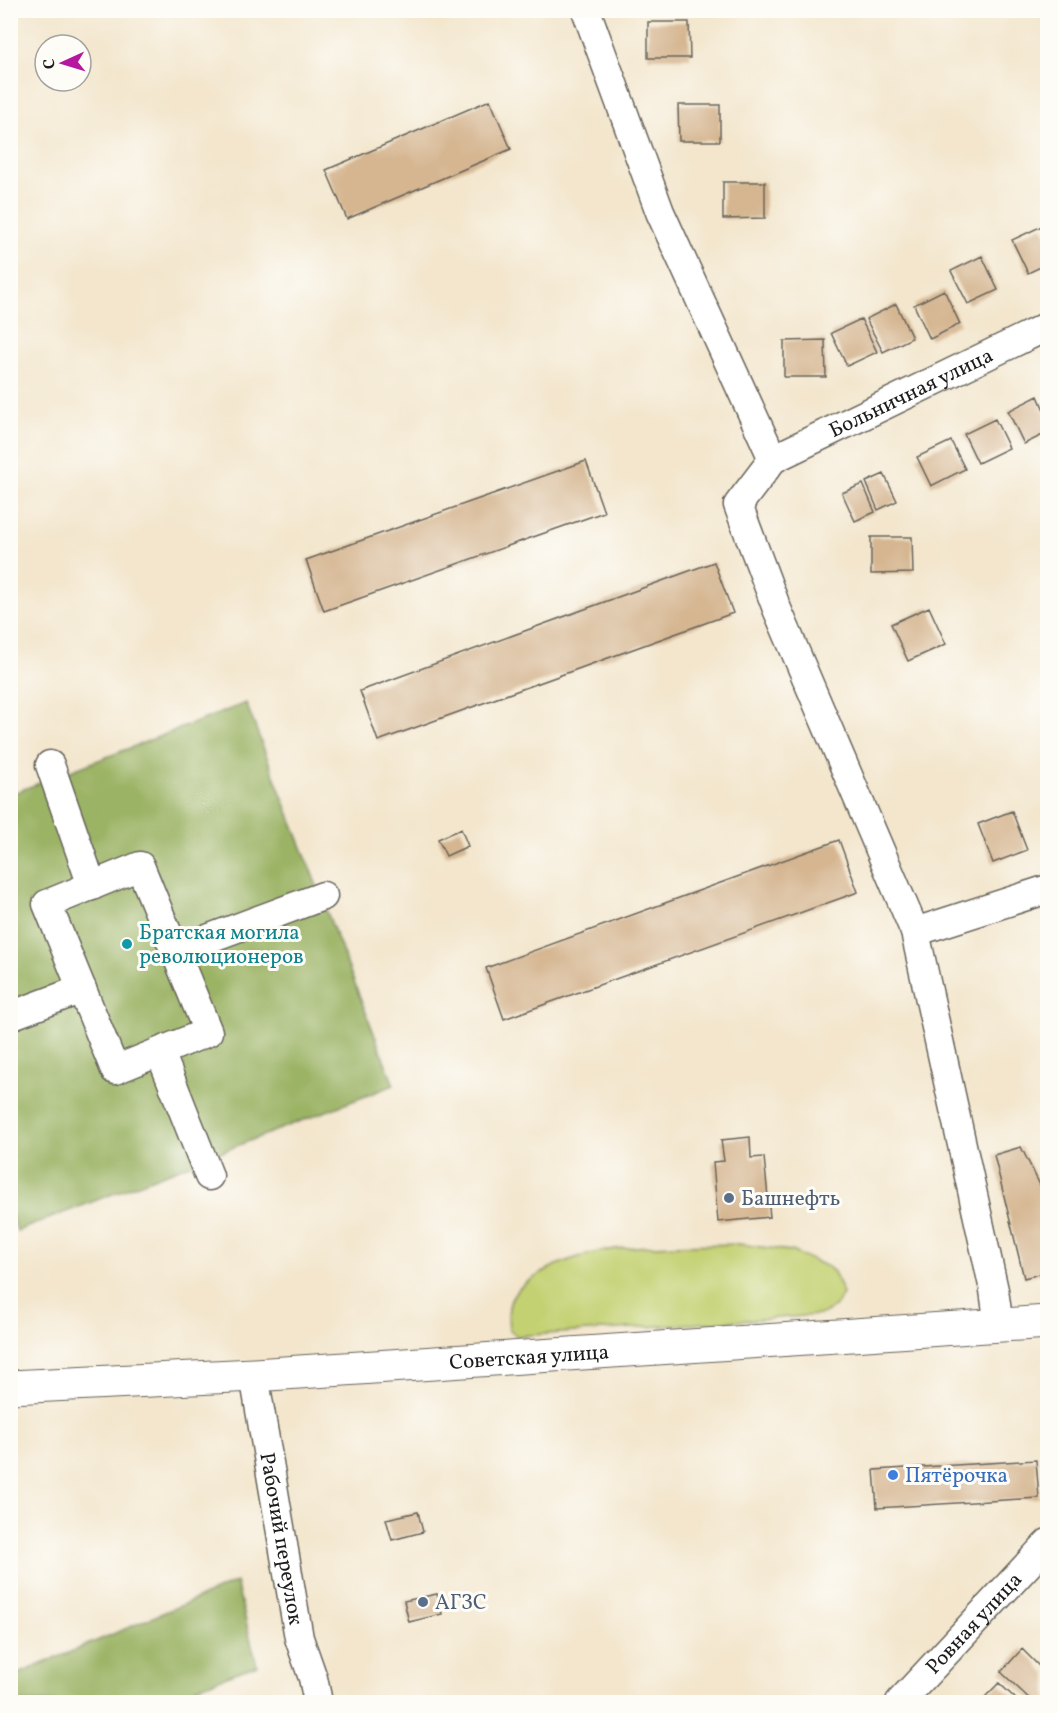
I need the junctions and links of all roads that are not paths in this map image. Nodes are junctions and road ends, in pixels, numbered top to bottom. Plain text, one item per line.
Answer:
1 (586, 10) edge
2 (1047, 326) edge
3 (773, 459) junction
4 (50, 765) dead end
5 (92, 886) junction
6 (1047, 889) edge
7 (323, 896) dead end
8 (915, 932) junction
9 (175, 951) junction
10 (82, 990) junction
11 (10, 1016) edge
12 (160, 1052) junction
13 (209, 1176) dead end
14 (1047, 1322) edge
15 (999, 1326) junction
16 (254, 1375) junction
17 (10, 1387) edge
18 (1047, 1543) edge
19 (318, 1702) edge
20 (900, 1702) edge

1 - 3 street
2 - 3 street, Больничная улица
3 - 8 street
4 - 5 street
5 - 9 street
5 - 10 street
6 - 8 street
7 - 9 street
8 - 15 street
9 - 12 street
10 - 11 street
10 - 12 street
12 - 13 street
14 - 15 main road, Советская улица
15 - 16 main road, Советская улица
16 - 17 main road, Советская улица
16 - 19 street, Рабочий переулок
18 - 20 street, Ровная улица

